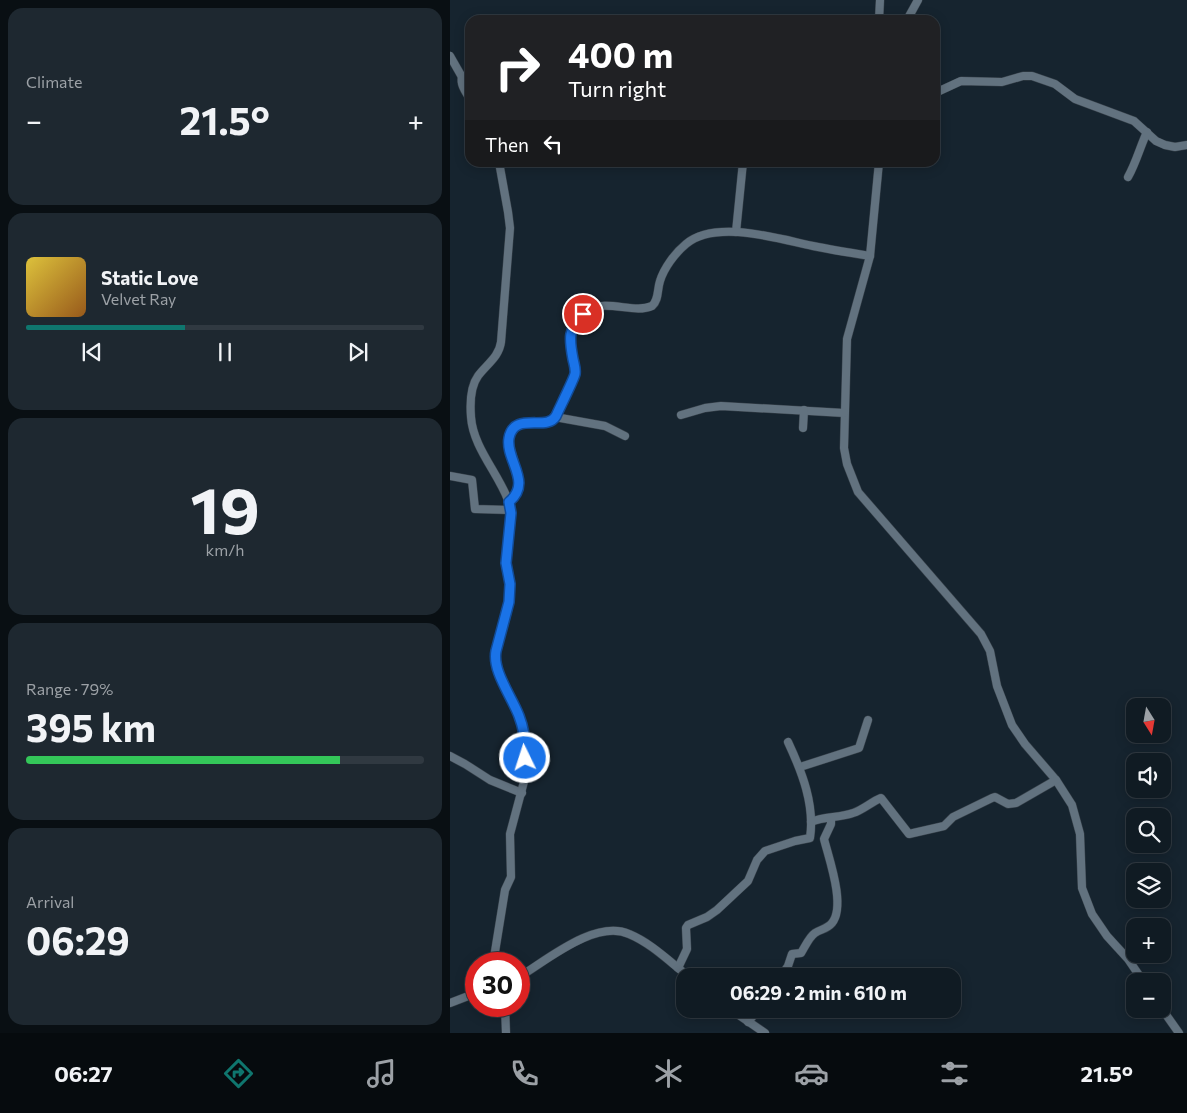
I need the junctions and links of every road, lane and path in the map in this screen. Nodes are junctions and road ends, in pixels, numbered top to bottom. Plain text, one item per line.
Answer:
1 (880, 0) edge
2 (918, 0) edge
3 (879, 15) edge
4 (910, 15) edge
5 (450, 56) edge
6 (465, 74) edge
7 (465, 77) edge
8 (465, 91) edge
9 (940, 91) edge
10 (1147, 132) junction
11 (1187, 144) edge
12 (500, 167) edge
13 (742, 167) edge
14 (878, 167) edge
15 (1128, 177) dead end
16 (736, 232) junction
17 (870, 256) junction
18 (804, 410) junction
19 (844, 413) junction
20 (681, 415) dead end
21 (556, 417) junction
22 (803, 428) dead end
23 (625, 436) dead end
24 (450, 476) edge
25 (510, 506) junction
26 (868, 720) dead end
27 (788, 742) dead end
28 (450, 756) edge
29 (800, 767) junction
30 (1056, 780) junction
31 (522, 793) junction
32 (830, 818) junction
33 (811, 822) junction
34 (495, 952) edge
35 (678, 968) joint
36 (787, 968) edge
37 (530, 970) edge
38 (1137, 973) edge
39 (465, 997) edge
40 (450, 1003) edge
41 (505, 1017) edge
42 (742, 1018) edge
43 (751, 1018) edge
44 (1168, 1018) edge
45 (748, 1022) junction
46 (506, 1033) edge
47 (765, 1033) edge
48 (1179, 1033) edge

1 - 3 street
2 - 4 street
5 - 6 street
7 - 8 street
9 - 10 street
10 - 11 street
10 - 15 street
12 - 25 street
13 - 16 street
14 - 17 street
16 - 17 street
16 - 21 street
17 - 19 street
18 - 19 street
18 - 20 street
18 - 22 street
19 - 30 street
21 - 23 street
21 - 25 street
24 - 25 street
25 - 31 street
26 - 29 street
27 - 29 street
28 - 31 street
29 - 33 street
30 - 32 street
30 - 38 street
31 - 34 street
32 - 33 street
32 - 36 street
33 - 35 street
35 - 37 street
39 - 40 street
41 - 46 street
42 - 45 street
43 - 45 street
44 - 48 street
45 - 47 street

